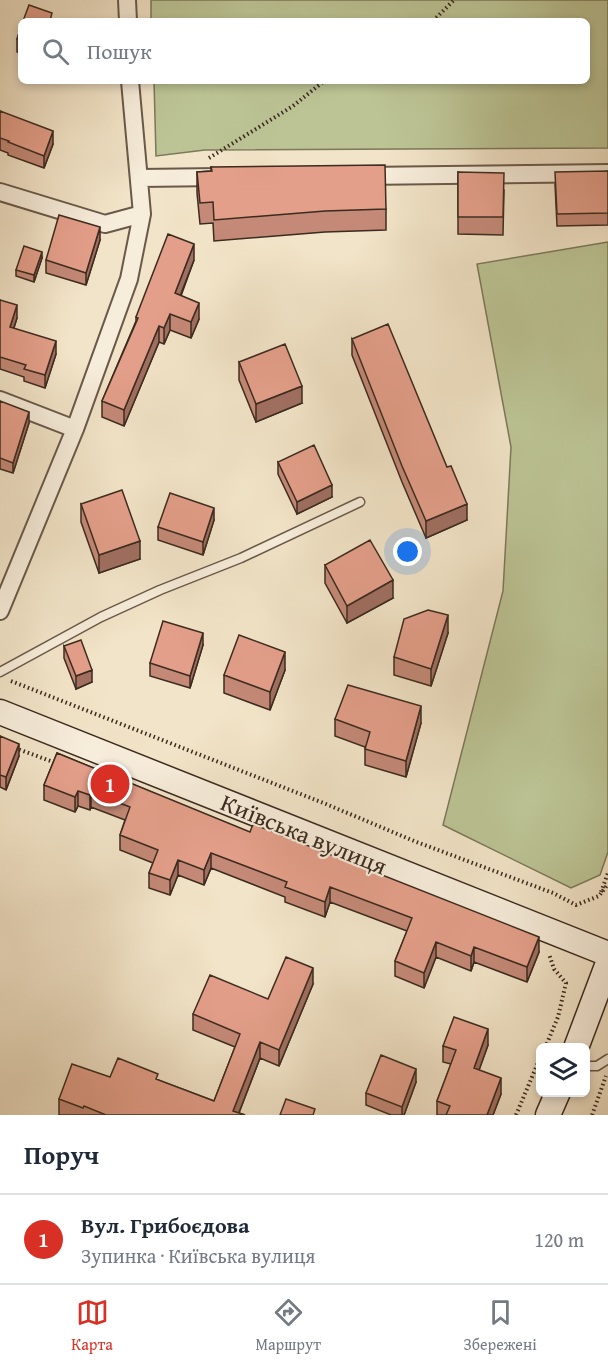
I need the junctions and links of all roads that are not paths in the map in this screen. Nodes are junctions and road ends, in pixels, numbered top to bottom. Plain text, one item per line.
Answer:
1 (127, 0) edge
2 (128, 18) edge
3 (130, 84) edge
4 (608, 173) edge
5 (343, 176) edge
6 (239, 177) edge
7 (140, 178) junction
8 (0, 192) edge
9 (142, 214) junction
10 (0, 400) edge
11 (75, 429) junction
12 (360, 502) dead end
13 (0, 611) edge
14 (0, 672) edge
15 (0, 712) edge
16 (608, 954) edge
17 (608, 963) edge
18 (578, 1043) edge
19 (608, 1059) edge
20 (590, 1066) edge
21 (556, 1097) edge
22 (549, 1115) edge

1 - 2 street
3 - 7 street
4 - 5 street
6 - 7 street
7 - 9 street
8 - 9 street
9 - 11 street
10 - 11 street
11 - 13 street
12 - 14 lane
15 - 16 main road, Київська вулиця
17 - 18 main road
19 - 20 lane
21 - 22 main road

